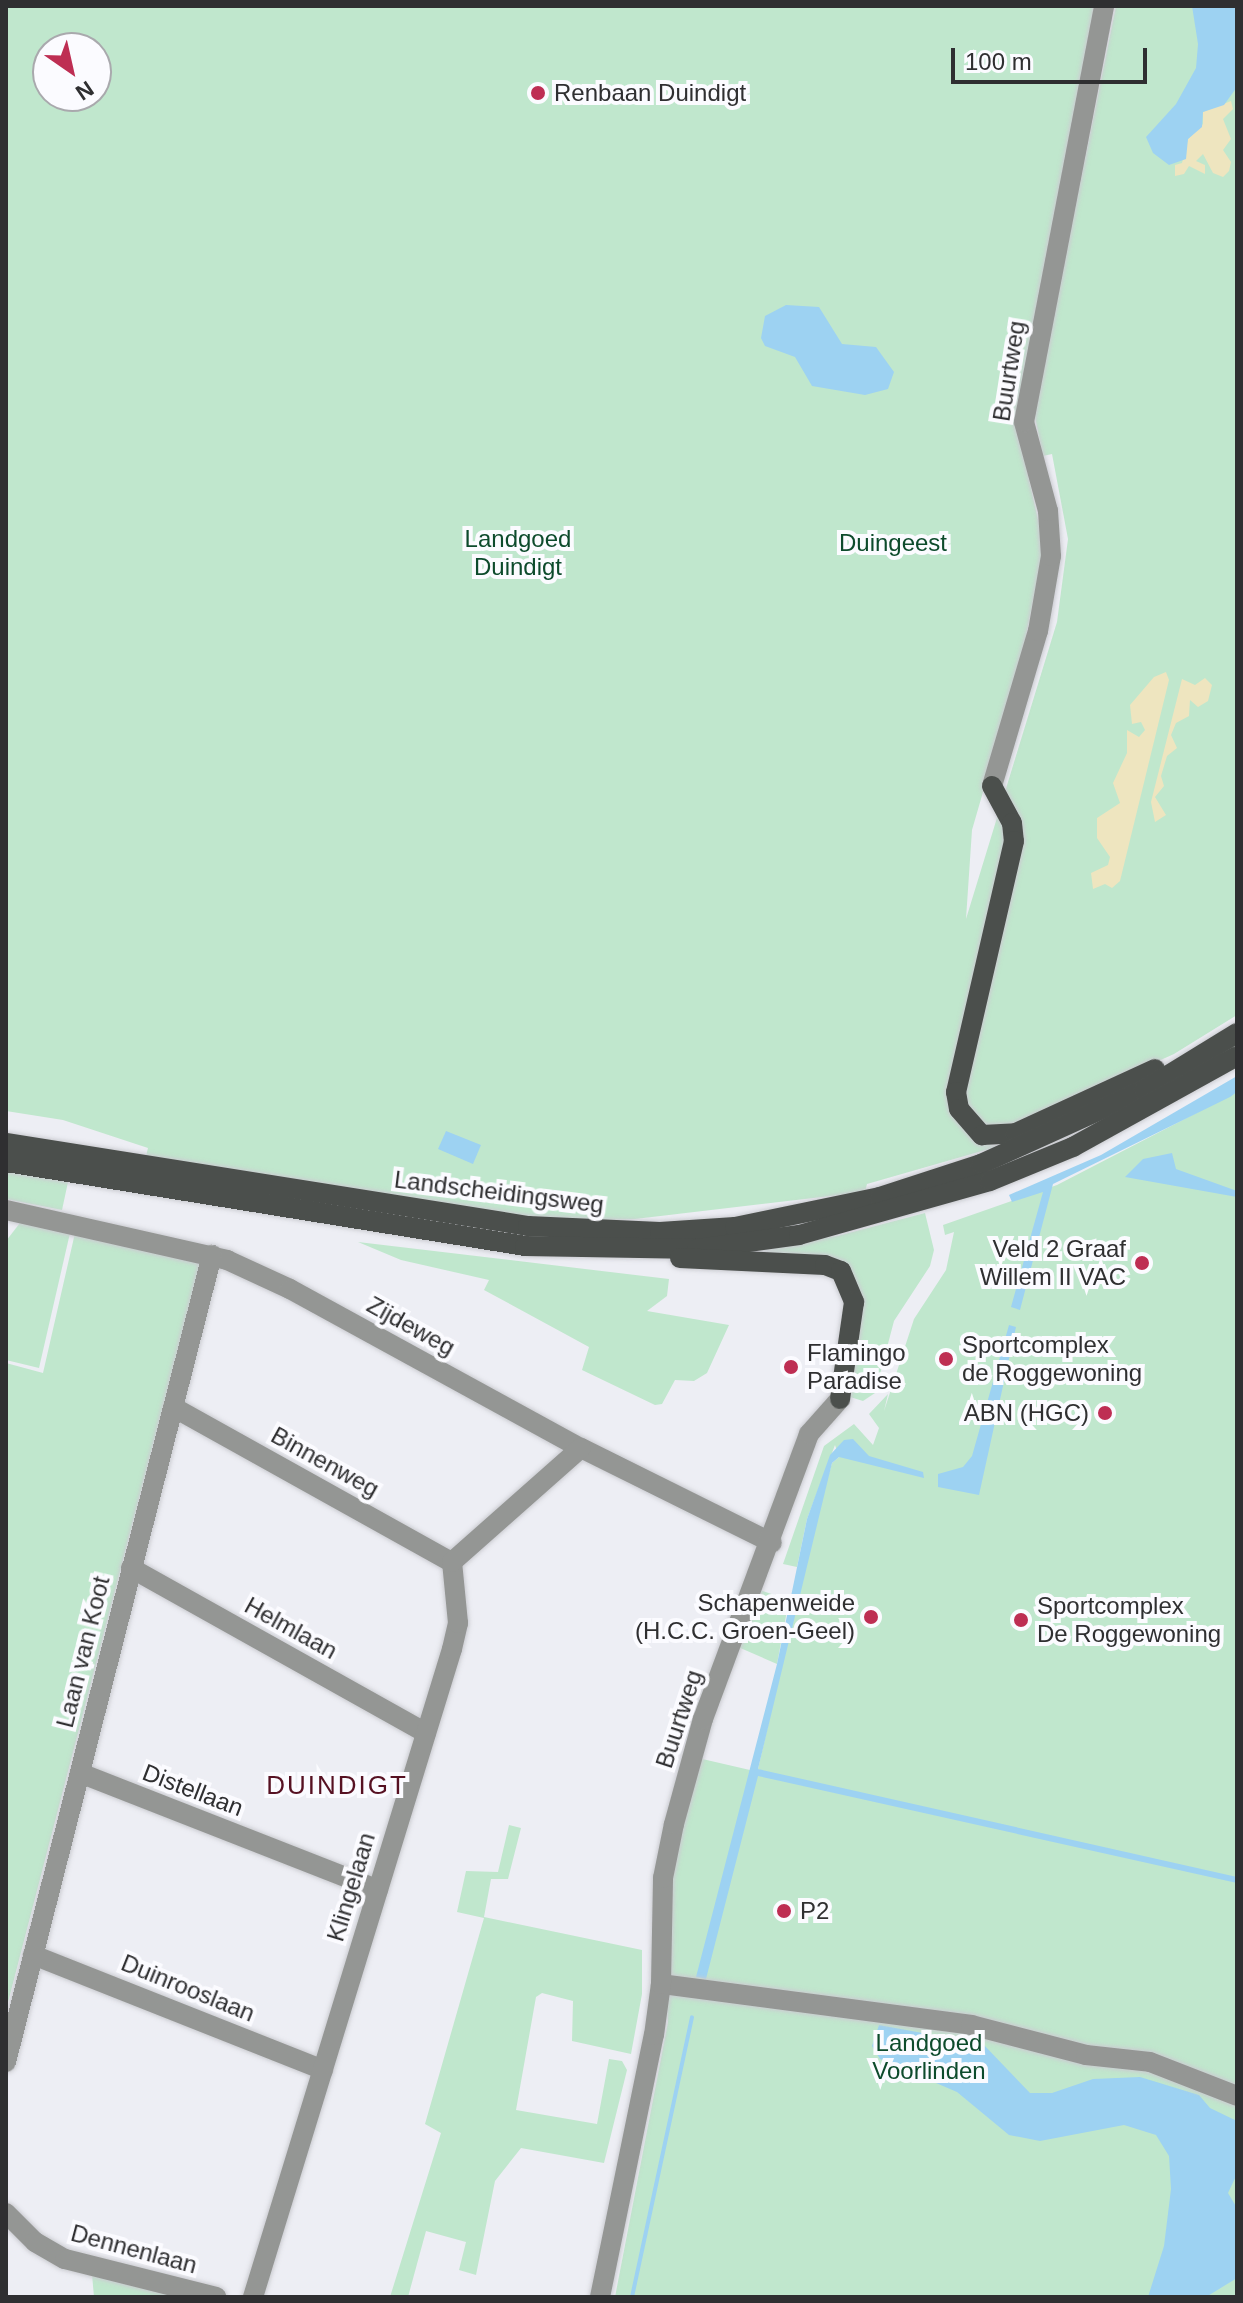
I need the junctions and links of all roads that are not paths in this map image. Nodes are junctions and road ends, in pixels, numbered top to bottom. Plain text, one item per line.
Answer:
1 (1104, 6) edge
2 (992, 786) joint
3 (1237, 1033) edge
4 (1201, 1056) junction
5 (1237, 1056) edge
6 (6, 1143) edge
7 (6, 1162) edge
8 (71, 1164) junction
9 (6, 1210) edge
10 (645, 1251) junction
11 (212, 1255) junction
12 (840, 1399) joint
13 (173, 1407) junction
14 (581, 1448) junction
15 (772, 1543) junction
16 (452, 1562) junction
17 (131, 1568) junction
18 (426, 1733) junction
19 (80, 1773) junction
20 (378, 1890) junction
21 (33, 1955) junction
22 (661, 1984) junction
23 (6, 2062) edge
24 (323, 2070) junction
25 (1237, 2096) edge
26 (6, 2213) edge
27 (216, 2297) edge
28 (253, 2297) edge
29 (600, 2297) edge

1 - 2 street, Buurtweg
2 - 4 main road
3 - 4 main road, Landscheidingsweg
4 - 8 main road, Landscheidingsweg
5 - 10 main road, Landscheidingsweg
6 - 8 main road, Landscheidingsweg
7 - 8 main road, Landscheidingsweg
8 - 10 main road, Landscheidingsweg
9 - 11 street, Zijdeweg
10 - 12 main road
11 - 13 street, Laan van Koot
11 - 14 street, Zijdeweg
12 - 15 street, Buurtweg
13 - 16 street, Binnenweg
13 - 17 street, Laan van Koot
14 - 15 street, Zijdeweg
14 - 16 street
15 - 22 street, Buurtweg
16 - 18 street, Klingelaan
17 - 18 street, Helmlaan
17 - 19 street, Laan van Koot
18 - 20 street, Klingelaan
19 - 20 street, Distellaan
19 - 21 street, Laan van Koot
20 - 24 street, Klingelaan
21 - 23 street, Laan van Koot
21 - 24 street, Duinrooslaan
22 - 25 street
22 - 29 street, Buurtweg
24 - 28 street, Klingelaan
26 - 27 street, Dennenlaan

